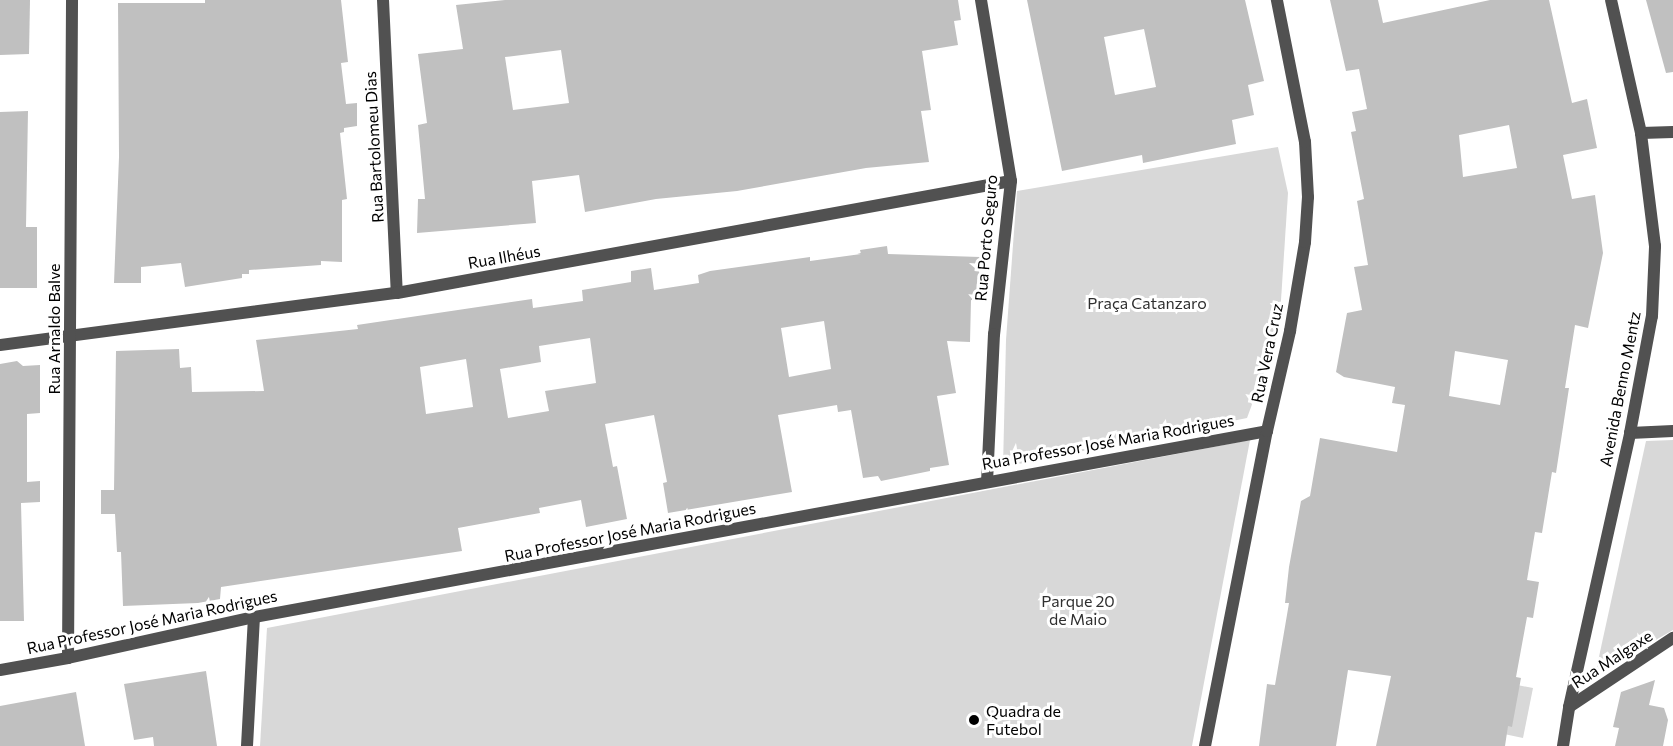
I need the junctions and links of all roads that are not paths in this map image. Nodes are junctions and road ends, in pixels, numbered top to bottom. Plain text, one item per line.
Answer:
1 (72, 0) edge
2 (383, 0) edge
3 (981, 0) edge
4 (1277, 0) edge
5 (1611, 0) edge
6 (1673, 132) edge
7 (1641, 134) junction
8 (1011, 181) junction
9 (397, 293) junction
10 (70, 336) junction
11 (0, 345) edge
12 (1267, 430) junction
13 (1673, 431) edge
14 (1630, 432) junction
15 (987, 481) junction
16 (254, 617) junction
17 (1673, 638) edge
18 (68, 658) junction
19 (0, 670) edge
20 (1569, 707) junction
21 (247, 746) edge
22 (1205, 746) edge
23 (1563, 746) edge

1 - 10 street, Rua Arnaldo Balve
2 - 9 street, Rua Bartolomeu Dias
3 - 8 street, Rua Porto Seguro
4 - 12 street, Rua Vera Cruz
5 - 7 street, Avenida Benno Mentz
6 - 7 street
7 - 14 street, Avenida Benno Mentz
8 - 9 street, Rua Ilhéus
8 - 15 street, Rua Porto Seguro
9 - 10 street, Rua Ilhéus
10 - 11 street, Rua Ilhéus
10 - 18 street, Rua Arnaldo Balve
12 - 15 street, Rua Professor José Maria Rodrigues
12 - 22 street, Rua Vera Cruz
13 - 14 street
14 - 20 street, Avenida Benno Mentz
15 - 16 street, Rua Professor José Maria Rodrigues
16 - 18 street, Rua Professor José Maria Rodrigues
16 - 21 street
17 - 20 street, Rua Malgaxe
18 - 19 street, Rua Professor José Maria Rodrigues
20 - 23 street, Avenida Benno Mentz

